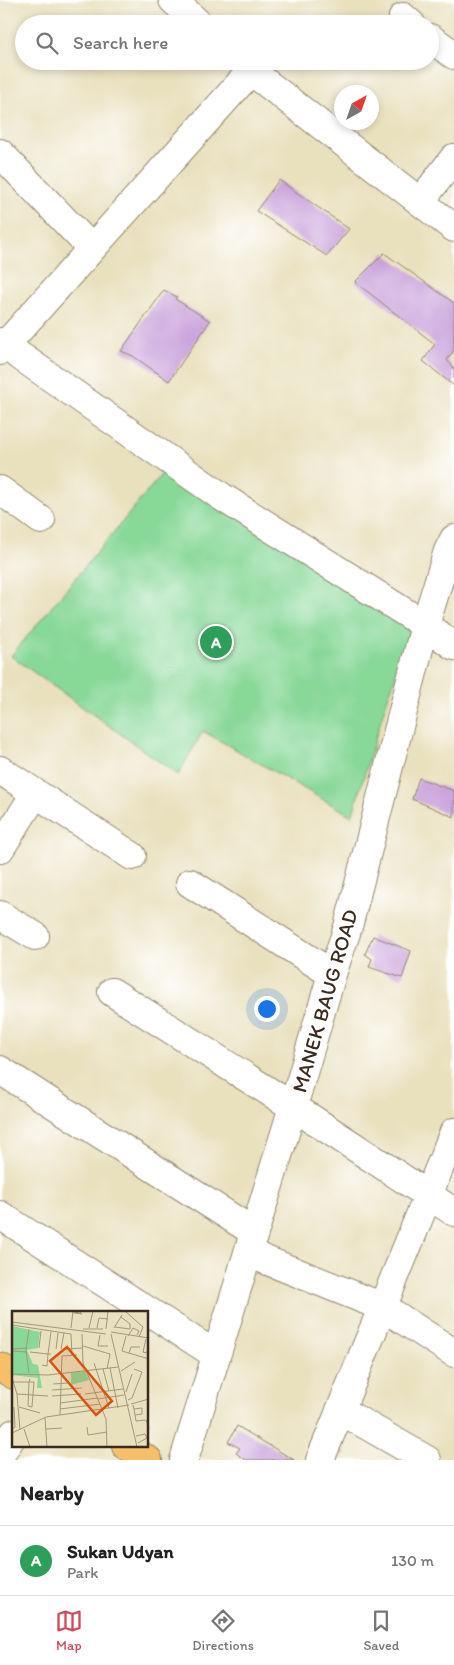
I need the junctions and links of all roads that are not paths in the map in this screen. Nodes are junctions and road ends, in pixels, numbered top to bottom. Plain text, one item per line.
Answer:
1 (173, 0) edge
2 (189, 15) edge
3 (439, 44) edge
4 (454, 55) edge
5 (242, 70) edge
6 (250, 70) edge
7 (0, 153) edge
8 (454, 158) edge
9 (420, 202) junction
10 (454, 228) edge
11 (91, 248) junction
12 (2, 346) edge
13 (0, 490) edge
14 (41, 520) dead end
15 (454, 538) edge
16 (425, 625) junction
17 (454, 646) edge
18 (0, 770) edge
19 (35, 794) junction
20 (0, 849) edge
21 (132, 856) dead end
22 (190, 883) dead end
23 (0, 914) edge
24 (35, 936) dead end
25 (332, 974) junction
26 (112, 992) dead end
27 (0, 1070) edge
28 (293, 1107) junction
29 (454, 1132) edge
30 (429, 1195) junction
31 (454, 1212) edge
32 (0, 1215) edge
33 (251, 1243) junction
34 (383, 1307) junction
35 (454, 1353) edge
36 (216, 1354) junction
37 (0, 1367) edge
38 (12, 1374) edge
39 (340, 1410) junction
40 (12, 1436) edge
41 (129, 1448) edge
42 (0, 1456) edge
43 (148, 1460) edge
44 (184, 1460) edge
45 (320, 1460) edge
46 (427, 1460) edge

1 - 2 street
3 - 4 street
5 - 11 street
6 - 9 street
7 - 11 street
8 - 9 street
9 - 10 street
11 - 12 street
12 - 16 street
13 - 14 street
15 - 16 street, MANEK BAUG ROAD
16 - 17 street
16 - 25 street, MANEK BAUG ROAD
18 - 19 street
19 - 20 street
19 - 21 street
22 - 25 street
23 - 24 street
25 - 28 street, MANEK BAUG ROAD
26 - 28 street
27 - 33 street
28 - 30 street
28 - 33 street, MANEK BAUG ROAD
29 - 30 street
30 - 31 street
30 - 34 street
32 - 36 street
33 - 34 street
33 - 36 street, MANEK BAUG ROAD
34 - 35 street
34 - 39 street
36 - 44 street, MANEK BAUG ROAD
37 - 38 main road
39 - 45 street
39 - 46 street
40 - 42 street
41 - 43 main road

